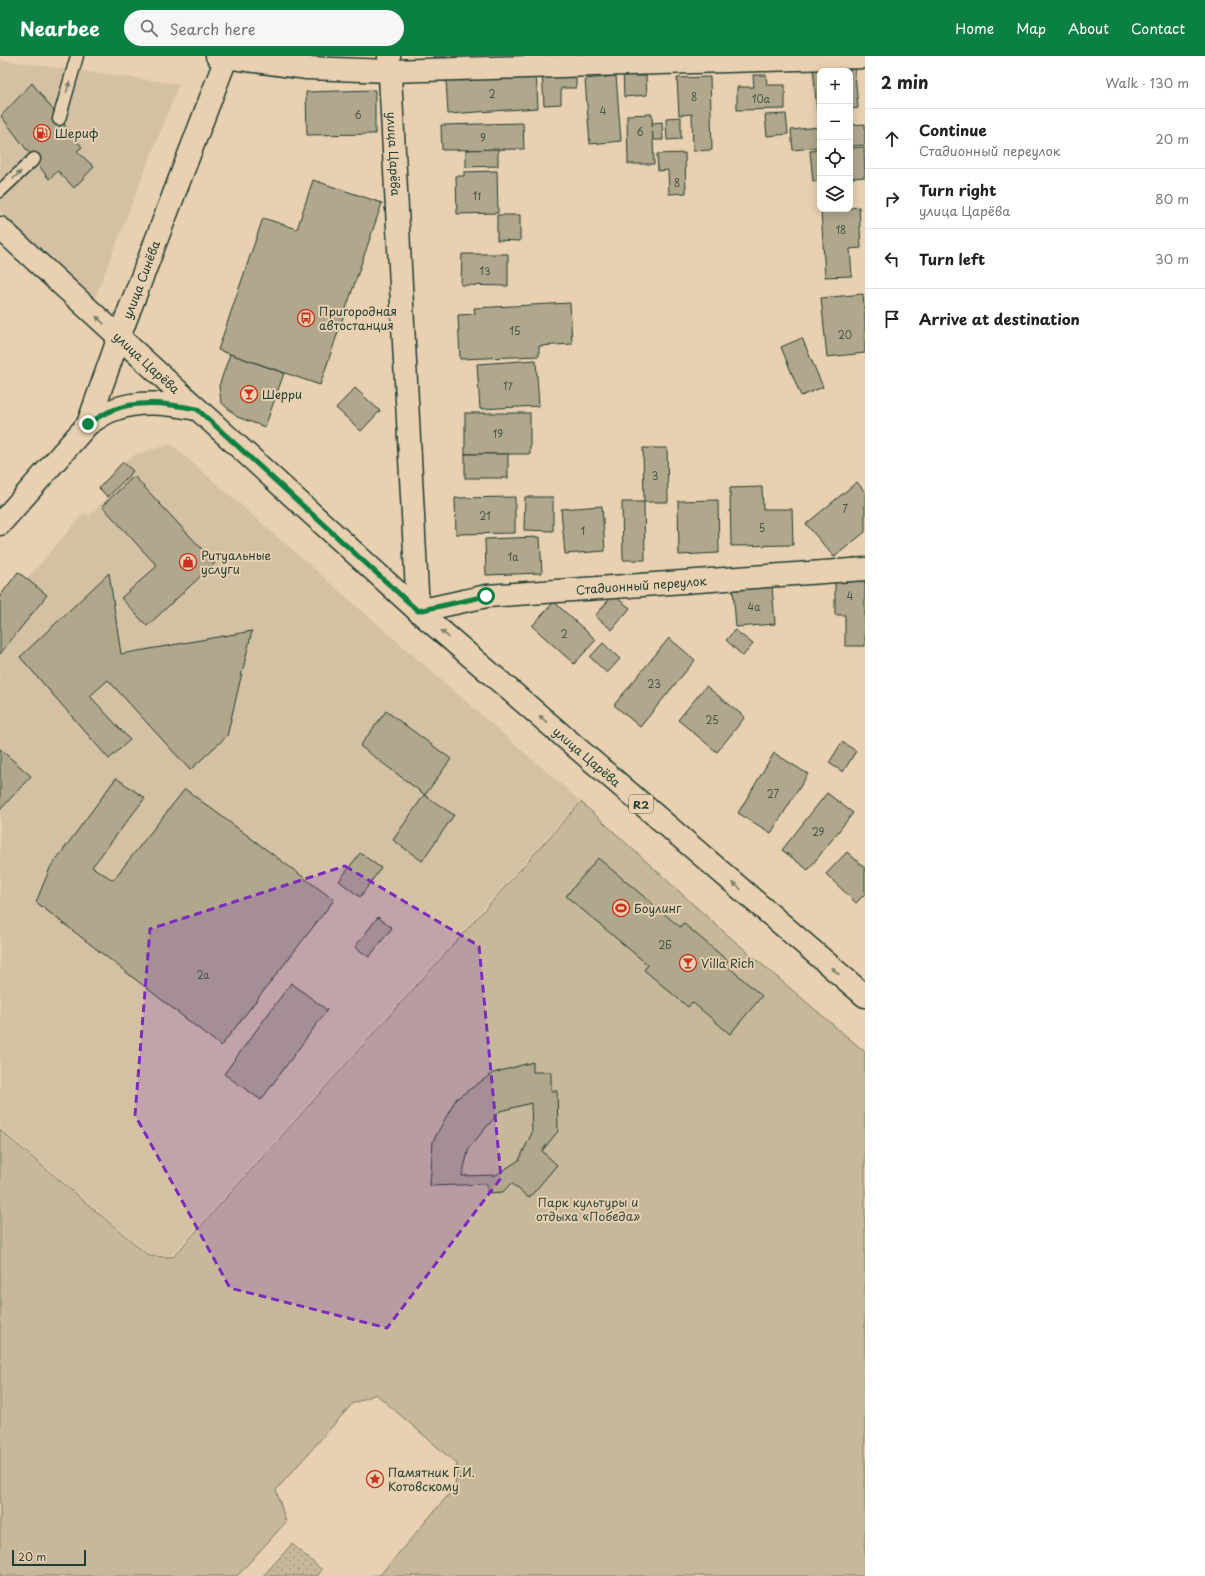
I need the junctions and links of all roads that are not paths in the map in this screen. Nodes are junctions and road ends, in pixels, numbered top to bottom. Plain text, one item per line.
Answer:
1 (77, 56) edge
2 (223, 56) edge
3 (865, 57) edge
4 (390, 64) edge
5 (59, 119) dead end
6 (34, 159) dead end
7 (0, 191) edge
8 (1, 229) edge
9 (119, 337) junction
10 (197, 409) junction
11 (88, 424) junction
12 (0, 524) edge
13 (865, 569) edge
14 (418, 611) junction
15 (863, 993) edge

5 -> 1 lane
2 - 4 street
2 - 9 street, улица Синёва
3 - 4 street
4 - 14 street, улица Царёва
7 -> 6 lane
9 -> 8 street, улица Царёва / R2
9 - 10 street, улица Царёва / R2
9 - 11 street, улица Синёва
10 - 11 street
10 - 14 street, улица Царёва / R2
11 - 12 street, улица Синёва
13 - 14 street, Стадионный переулок
15 -> 14 street, улица Царёва / R2

